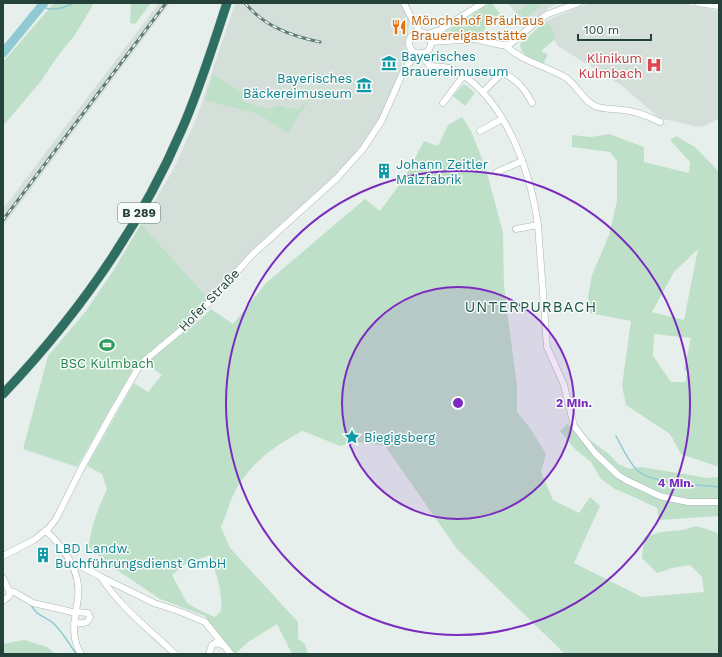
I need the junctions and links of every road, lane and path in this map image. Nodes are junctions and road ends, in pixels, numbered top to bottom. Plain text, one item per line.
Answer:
1 (227, 3) edge
2 (404, 3) edge
3 (483, 3) edge
4 (579, 3) edge
5 (698, 3) edge
6 (719, 6) edge
7 (412, 20) junction
8 (420, 32) junction
9 (413, 35) junction
10 (430, 39) junction
11 (506, 46) junction
12 (427, 51) junction
13 (417, 52) junction
14 (437, 66) junction
15 (464, 75) junction
16 (483, 92) junction
17 (443, 102) dead end
18 (532, 103) dead end
19 (502, 119) junction
20 (660, 122) dead end
21 (480, 131) dead end
22 (522, 161) junction
23 (497, 172) dead end
24 (538, 225) junction
25 (516, 229) dead end
26 (3, 394) edge
27 (719, 502) edge
28 (45, 531) junction
29 (3, 556) edge
30 (73, 564) junction
31 (101, 577) junction
32 (3, 578) edge
33 (9, 593) junction
34 (3, 601) edge
35 (77, 602) junction
36 (64, 610) junction
37 (75, 613) junction
38 (74, 623) junction
39 (223, 645) junction
40 (81, 654) edge
41 (175, 654) edge
42 (208, 654) edge
43 (231, 654) edge

1 - 26 highway, B 289
2 - 7 street
3 - 10 street
4 - 11 street
5 - 6 street
7 - 8 street
7 - 9 street
8 - 9 street
8 - 10 street
9 - 13 street
10 - 11 street
10 - 12 street
11 - 20 street
12 - 13 street
12 - 14 street
13 - 14 street
13 - 28 street, Hofer Straße
14 - 15 street
15 - 16 street
15 - 17 street
16 - 18 street
16 - 19 street
19 - 21 street
19 - 22 street
22 - 23 street
22 - 24 street
24 - 25 street
24 - 27 street
28 - 29 street, Hofer Straße
28 - 30 street
30 - 31 street
30 - 35 street
31 - 39 street
31 - 41 street
32 - 33 street
33 - 34 street
33 - 36 street
35 - 36 street
35 - 37 street
36 - 37 street
37 - 38 street
37 - 38 street
38 - 40 street
39 - 42 street
39 - 43 street

